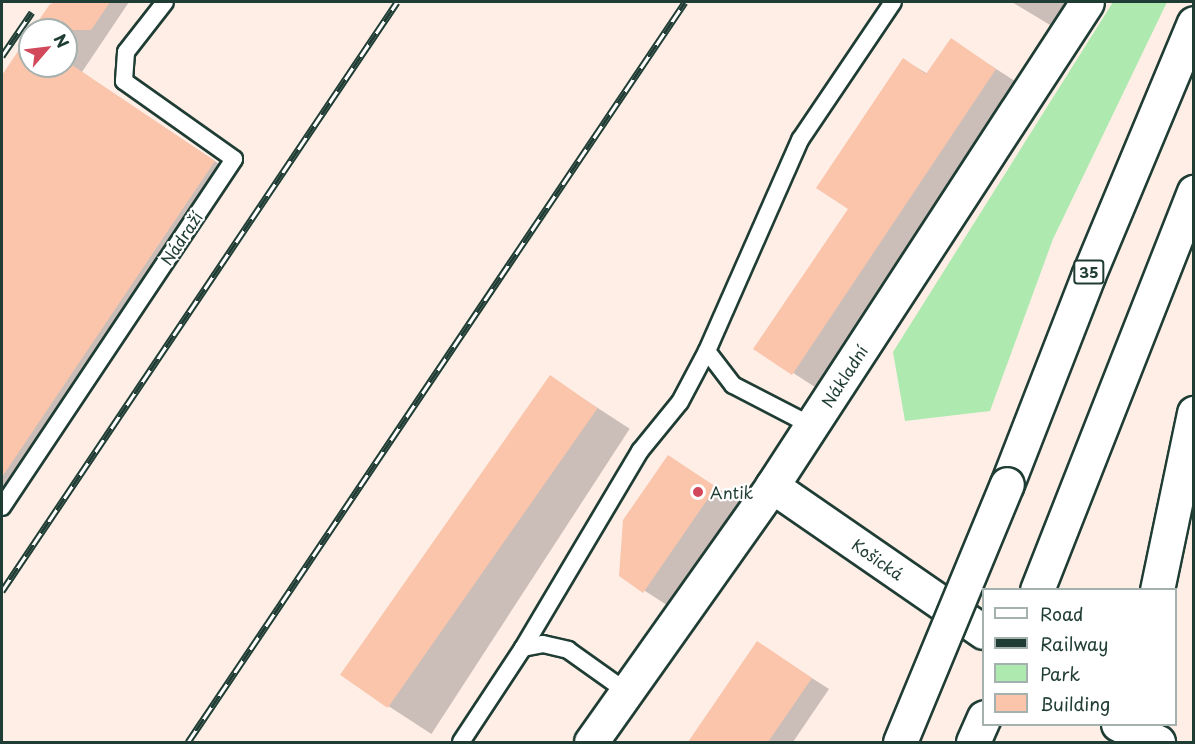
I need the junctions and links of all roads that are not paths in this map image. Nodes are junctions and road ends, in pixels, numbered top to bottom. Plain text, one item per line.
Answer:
1 (165, 2) edge
2 (893, 2) edge
3 (1087, 2) edge
4 (1194, 23) edge
5 (1194, 192) edge
6 (707, 351) junction
7 (1194, 413) edge
8 (812, 426) junction
9 (772, 486) junction
10 (2, 507) edge
11 (1038, 588) edge
12 (1157, 588) edge
13 (982, 631) edge
14 (523, 648) junction
15 (627, 692) junction
16 (982, 722) edge
17 (1128, 731) edge
18 (461, 742) edge
19 (591, 742) edge
20 (900, 742) edge
21 (973, 742) edge
22 (1158, 742) edge

1 - 10 lane, Nádraží
2 - 6 lane
3 - 8 main road, Nákladní
4 - 20 main road, 35, bridge
5 - 11 main road
6 - 8 lane
6 - 14 lane
7 - 12 main road
8 - 9 main road, Nákladní
9 - 13 main road, Košická
9 - 15 main road, Nákladní
14 - 15 lane
14 - 18 lane
15 - 19 main road, Nákladní
16 - 21 main road
17 - 22 main road

